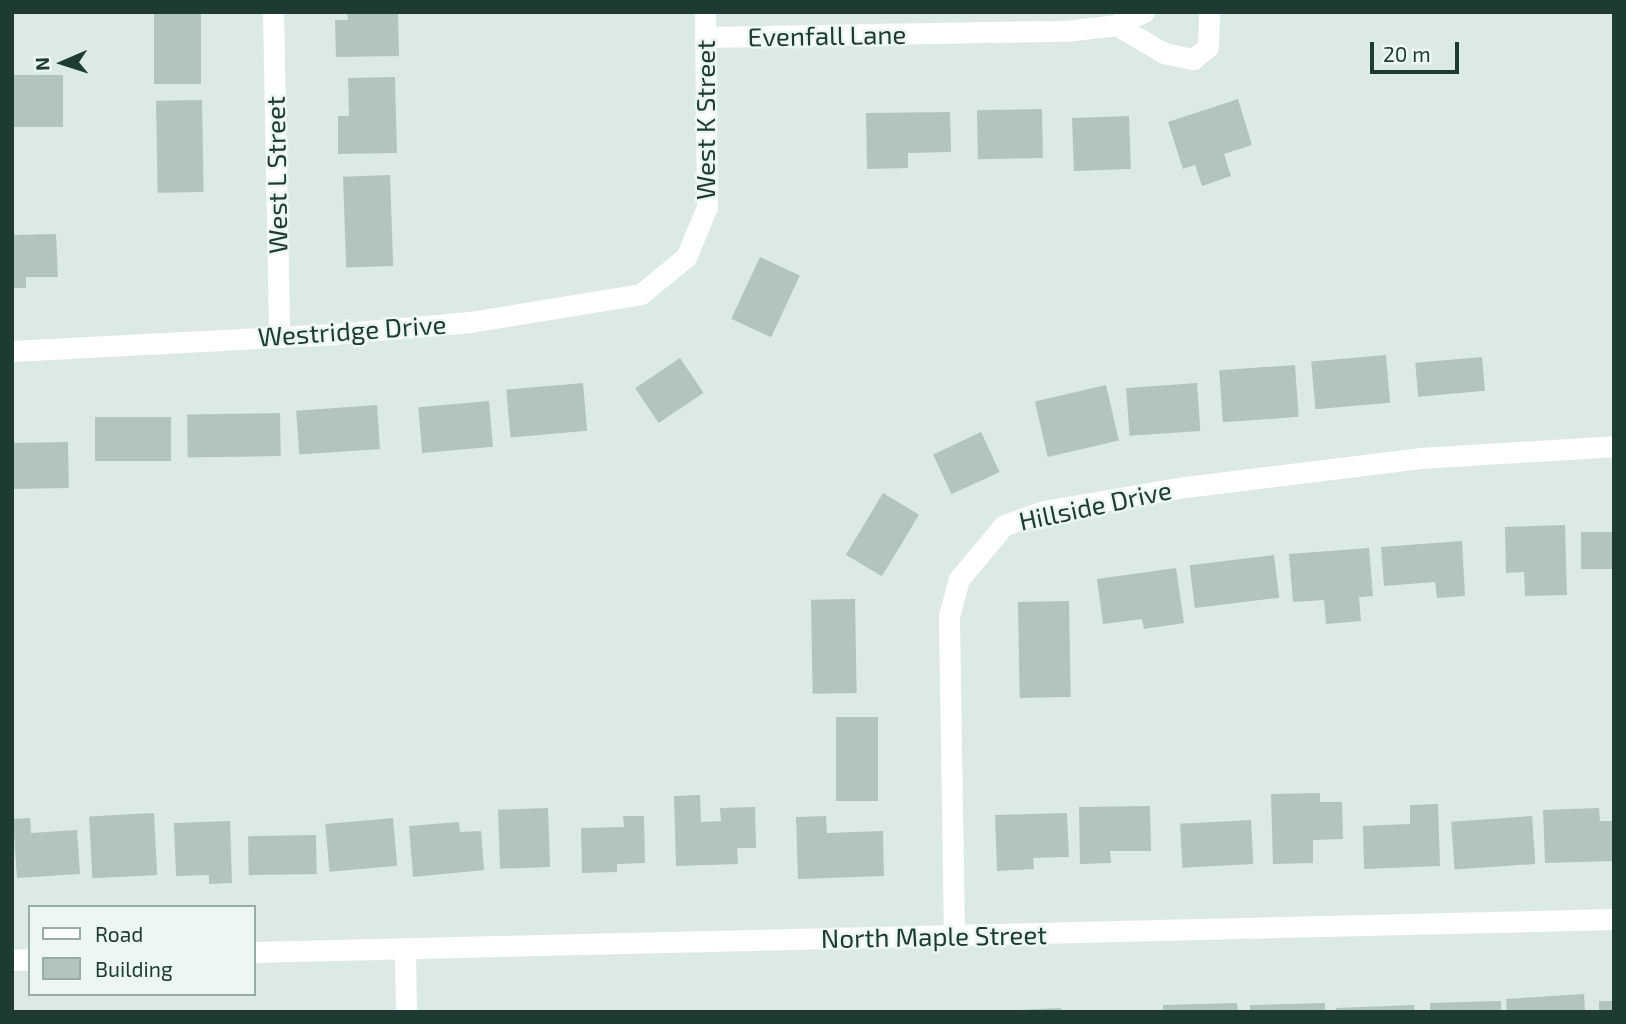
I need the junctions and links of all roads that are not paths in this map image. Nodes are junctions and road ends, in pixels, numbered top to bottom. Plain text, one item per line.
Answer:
1 (273, 12) edge
2 (705, 12) edge
3 (1144, 12) edge
4 (1209, 12) edge
5 (1116, 25) junction
6 (705, 37) junction
7 (680, 264) joint
8 (279, 337) junction
9 (12, 351) edge
10 (1614, 446) edge
11 (1614, 919) edge
12 (954, 936) junction
13 (405, 948) junction
14 (256, 953) edge
15 (406, 1012) edge

1 - 8 street, West L Street
2 - 6 street, West K Street
3 - 5 street, Evenfall Lane
4 - 5 street
5 - 6 street, Evenfall Lane
6 - 7 street, West K Street
7 - 8 street, Westridge Drive
8 - 9 street, Westridge Drive
10 - 12 street, Hillside Drive
11 - 12 street, North Maple Street
12 - 13 street, North Maple Street
13 - 14 street, North Maple Street
13 - 15 street

